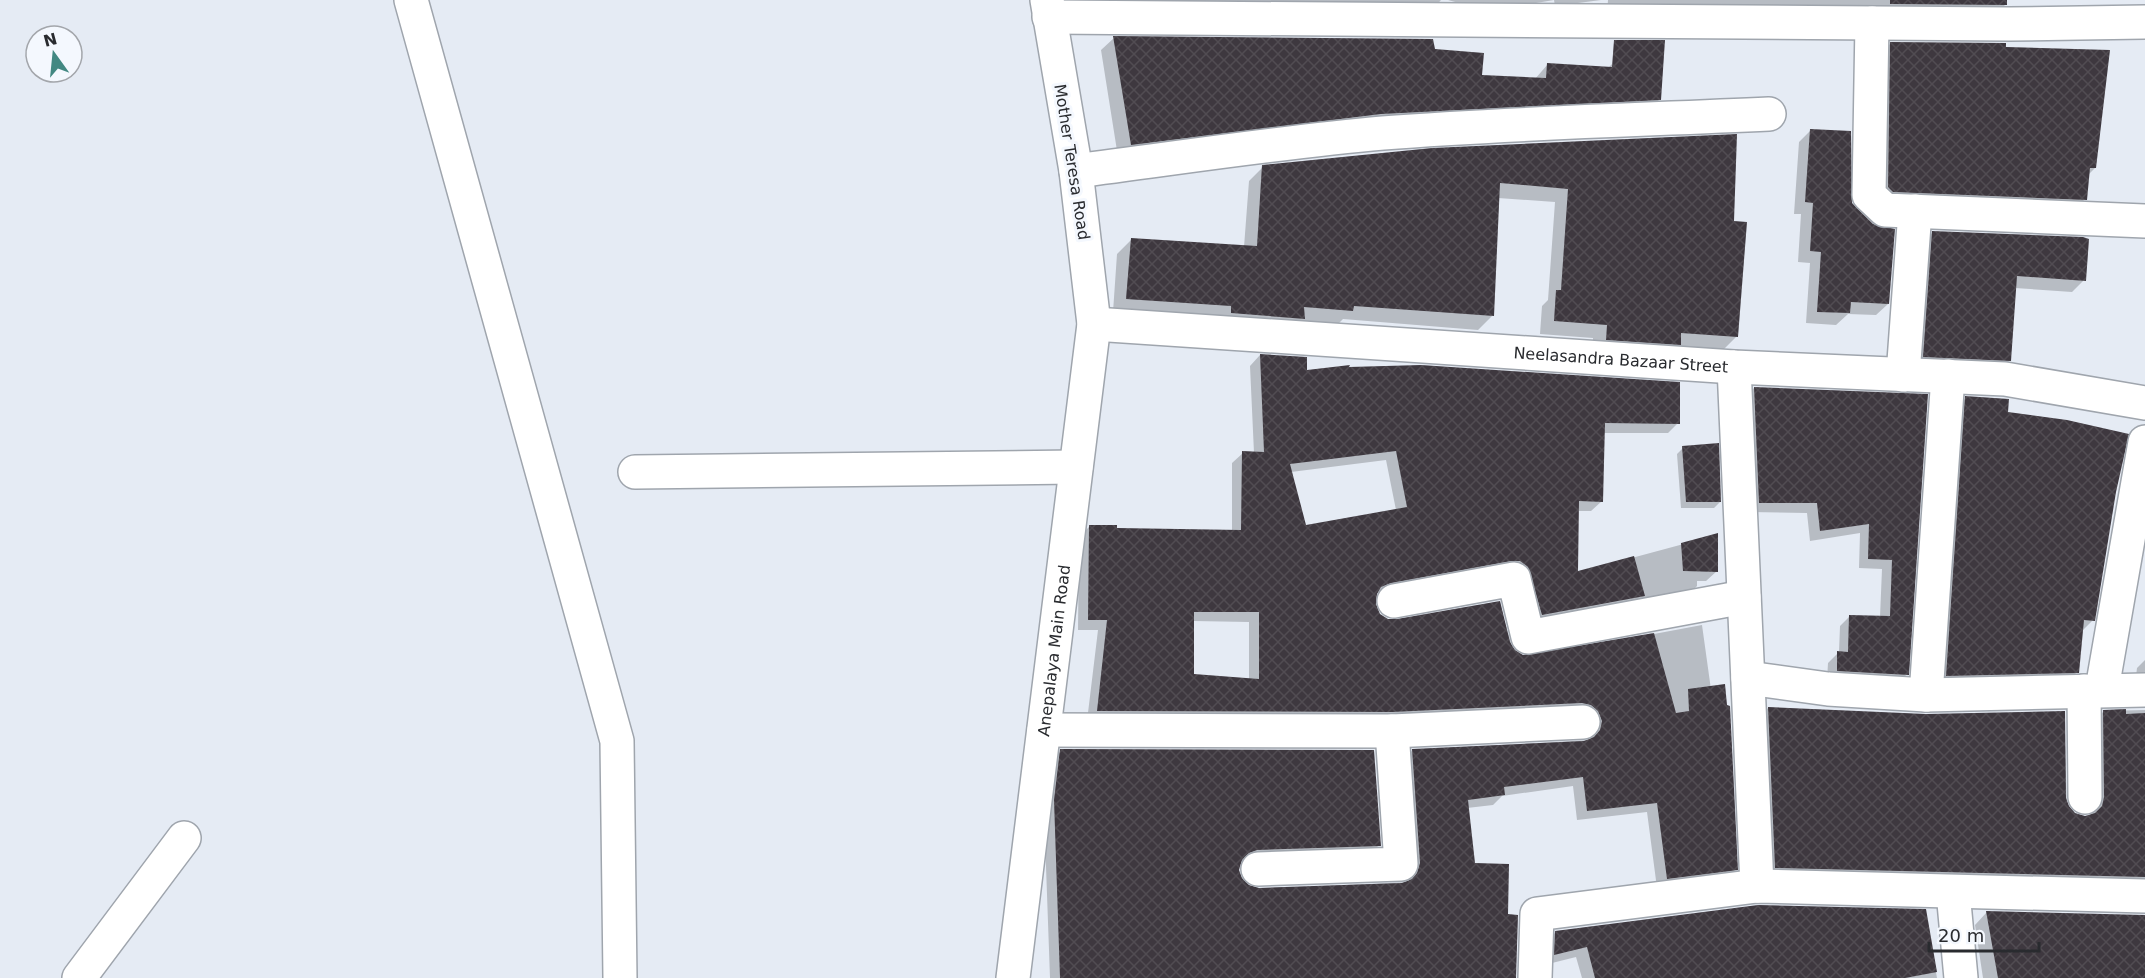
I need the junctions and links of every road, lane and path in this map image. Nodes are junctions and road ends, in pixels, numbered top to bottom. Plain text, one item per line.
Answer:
1 (411, 0) edge
2 (1048, 8) edge
3 (2010, 12) edge
4 (2145, 22) edge
5 (1872, 23) junction
6 (1769, 114) dead end
7 (1076, 171) junction
8 (1916, 211) junction
9 (2145, 221) edge
10 (1094, 324) junction
11 (1734, 367) junction
12 (1903, 375) junction
13 (1948, 376) junction
14 (2145, 403) edge
15 (2145, 442) edge
16 (1076, 467) junction
17 (635, 472) dead end
18 (1744, 597) junction
19 (1394, 602) dead end
20 (1748, 678) junction
21 (2093, 690) junction
22 (2145, 690) edge
23 (1926, 695) junction
24 (1583, 722) dead end
25 (1044, 730) junction
26 (1392, 731) junction
27 (2085, 797) dead end
28 (184, 838) dead end
29 (1258, 869) dead end
30 (1757, 886) junction
31 (1953, 892) junction
32 (2145, 896) edge
33 (79, 978) edge
34 (620, 978) edge
35 (1013, 978) edge
36 (1535, 978) edge
37 (1961, 978) edge

1 - 34 street
2 - 5 street
2 - 7 street, Mother Teresa Road
3 - 4 street
3 - 5 street
5 - 8 street
6 - 7 street
7 - 10 street, Mother Teresa Road
8 - 9 street
8 - 12 street
10 - 11 street, Neelasandra Bazaar Street
10 - 16 street, Anepalaya Main Road
11 - 12 street, Neelasandra Bazaar Street
11 - 18 street
12 - 13 street, Neelasandra Bazaar Street
13 - 14 street, Neelasandra Bazaar Street
13 - 23 street
15 - 21 street
16 - 17 street
16 - 25 street, Anepalaya Main Road
18 - 19 street
18 - 20 street
20 - 23 street
20 - 30 street
21 - 22 street
21 - 23 street
21 - 27 street
24 - 26 street
25 - 26 street
25 - 35 street, Anepalaya Main Road
26 - 29 street
28 - 33 street
30 - 31 street
30 - 36 street
31 - 32 street
31 - 37 street

